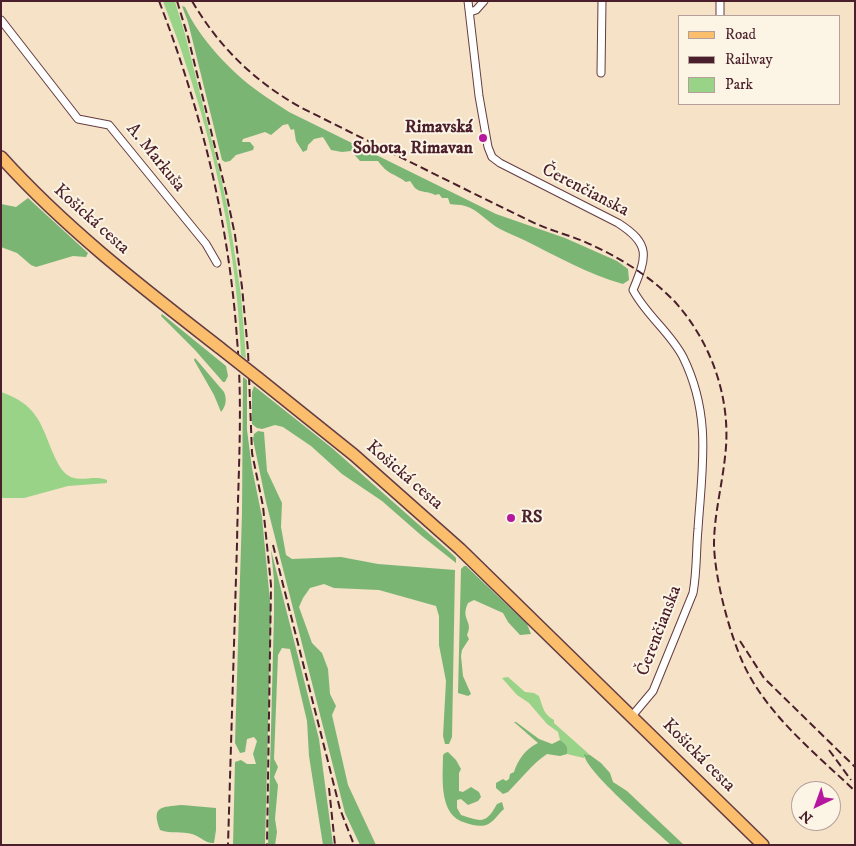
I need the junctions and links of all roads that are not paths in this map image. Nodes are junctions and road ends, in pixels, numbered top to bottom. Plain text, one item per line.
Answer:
1 (468, 1) edge
2 (484, 1) edge
3 (602, 1) edge
4 (720, 1) edge
5 (470, 12) junction
6 (720, 15) edge
7 (1, 20) edge
8 (601, 73) dead end
9 (1, 157) edge
10 (217, 263) dead end
11 (632, 716) junction
12 (763, 845) edge

1 - 5 street, Čerenčianska
2 - 5 street
3 - 8 street
4 - 6 street
5 - 11 street, Čerenčianska
7 - 10 street, A. Markuša
9 - 11 main road, Košická cesta, bridge
11 - 12 main road, Košická cesta

